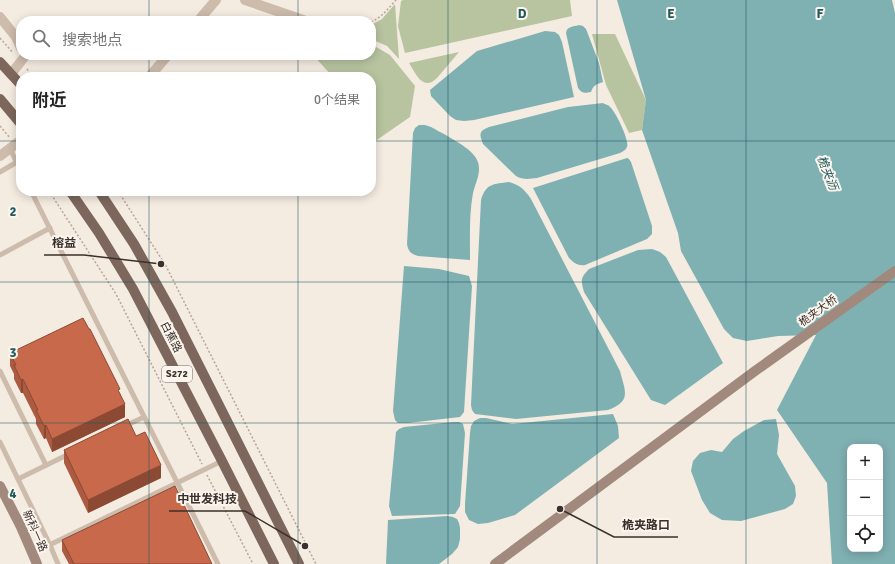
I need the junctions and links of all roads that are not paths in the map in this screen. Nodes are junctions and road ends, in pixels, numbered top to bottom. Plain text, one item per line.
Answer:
1 (216, 0) edge
2 (245, 0) edge
3 (202, 16) edge
4 (291, 16) edge
5 (0, 17) edge
6 (16, 37) edge
7 (20, 60) edge
8 (164, 60) edge
9 (0, 62) edge
10 (153, 72) edge
11 (11, 74) junction
12 (16, 80) edge
13 (0, 99) edge
14 (16, 118) edge
15 (16, 144) edge
16 (10, 148) junction
17 (0, 156) edge
18 (16, 160) edge
19 (16, 163) edge
20 (0, 172) edge
21 (34, 196) edge
22 (73, 196) edge
23 (102, 196) edge
24 (50, 228) junction
25 (0, 255) edge
26 (895, 271) edge
27 (0, 371) edge
28 (144, 417) junction
29 (123, 427) edge
30 (0, 442) edge
31 (74, 451) edge
32 (222, 461) junction
33 (46, 465) junction
34 (18, 479) junction
35 (177, 483) junction
36 (0, 486) edge
37 (50, 545) junction
38 (33, 553) junction
39 (37, 564) edge
40 (58, 564) edge
41 (218, 564) edge
42 (274, 564) edge
43 (299, 564) edge
44 (495, 564) edge

1 - 3 street
2 - 4 street
5 - 6 street
7 - 11 street
8 - 10 street
9 - 11 main road
11 - 12 main road
13 - 14 main road
15 - 16 street
16 - 17 street
16 - 18 lane
19 - 20 lane
21 - 24 lane
22 - 32 main road, 白蕉路 / S272
23 - 43 main road, 白蕉路 / S272
24 - 25 lane
24 - 28 lane
26 - 44 street, 桅夹大桥
27 - 33 lane
28 - 29 lane
28 - 35 lane
30 - 34 lane
31 - 33 lane
32 - 35 lane
32 - 42 main road, 白蕉路 / S272
33 - 34 lane
34 - 37 lane
35 - 37 lane
35 - 41 lane
36 - 38 street, 新科一路
37 - 38 lane
37 - 40 lane
38 - 39 street, 新科一路

